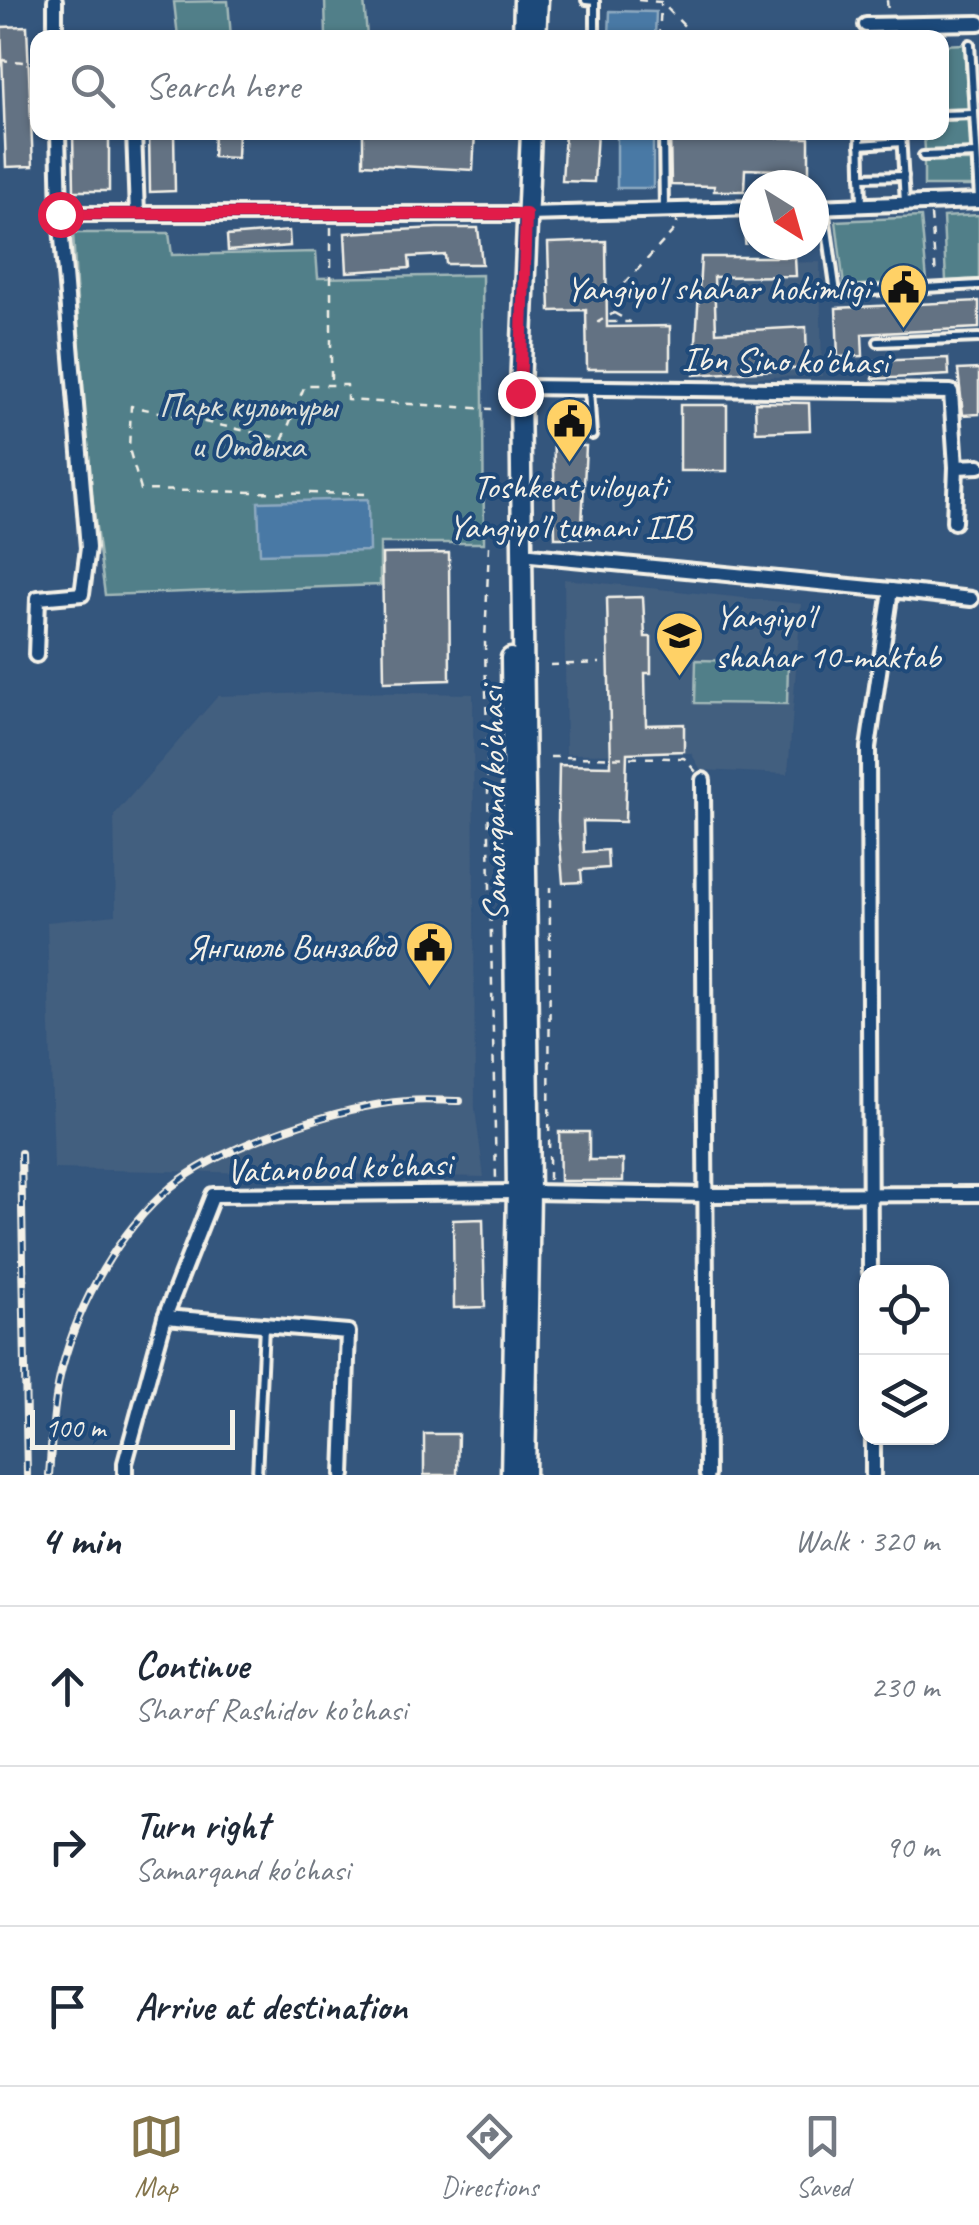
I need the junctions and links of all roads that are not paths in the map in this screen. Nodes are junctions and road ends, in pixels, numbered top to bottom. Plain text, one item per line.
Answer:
1 (55, 0) edge
2 (524, 0) edge
3 (538, 0) edge
4 (586, 0) edge
5 (595, 0) edge
6 (979, 23) edge
7 (866, 25) dead end
8 (55, 30) edge
9 (523, 30) edge
10 (536, 30) edge
11 (595, 30) edge
12 (970, 44) dead end
13 (974, 114) junction
14 (949, 116) edge
15 (58, 140) edge
16 (134, 140) edge
17 (519, 140) edge
18 (530, 140) edge
19 (663, 140) edge
20 (860, 140) edge
21 (902, 142) joint
22 (860, 146) junction
23 (976, 154) junction
24 (923, 156) dead end
25 (904, 176) junction
26 (861, 178) junction
27 (979, 201) edge
28 (905, 204) junction
29 (862, 206) junction
30 (829, 207) edge
31 (739, 209) edge
32 (664, 211) junction
33 (60, 214) junction
34 (136, 214) junction
35 (521, 214) junction
36 (829, 258) edge
37 (979, 285) edge
38 (979, 338) edge
39 (878, 342) dead end
40 (520, 387) junction
41 (589, 388) junction
42 (592, 434) dead end
43 (979, 466) edge
44 (956, 467) junction
45 (954, 522) dead end
46 (515, 554) junction
47 (891, 590) junction
48 (970, 599) dead end
49 (36, 655) dead end
50 (703, 780) road end
51 (532, 1192) junction
52 (869, 1194) junction
53 (979, 1194) edge
54 (708, 1195) junction
55 (870, 1265) edge
56 (165, 1317) junction
57 (264, 1325) junction
58 (873, 1445) edge
59 (124, 1475) edge
60 (257, 1475) edge
61 (343, 1475) edge
62 (511, 1475) edge
63 (526, 1475) edge
64 (707, 1475) edge
65 (874, 1475) edge

1 - 8 street
2 - 9 main road
3 - 10 main road
4 - 5 lane
5 - 11 lane
6 - 7 street
12 - 13 lane
13 - 14 lane
13 - 23 lane
15 - 33 street
16 - 34 street
17 - 35 main road, Samarqand ko'chasi
18 - 35 main road, Samarqand ko'chasi
19 - 32 lane
20 - 22 lane
21 - 22 lane
21 - 25 lane
22 - 26 lane
23 - 24 lane
23 - 27 lane
25 - 26 lane
25 - 28 lane
26 - 29 lane
27 - 28 street
28 - 29 street
29 - 30 street
31 - 32 street
32 - 35 street
33 - 34 street
33 - 49 street
34 - 35 street
35 - 40 main road, Samarqand ko'chasi
35 - 46 main road, Samarqand ko'chasi
36 - 37 lane
38 - 39 lane
40 - 41 street, Ibn Sino ko'chasi
40 - 46 main road, Samarqand ko'chasi
41 - 42 lane
41 - 44 street, Ibn Sino ko'chasi
43 - 44 street
44 - 45 street
46 - 47 street
46 - 51 main road, Samarqand ko'chasi
47 - 48 street
47 - 52 street
50 - 54 street
51 - 54 street, Vatanobod ko'chasi
51 - 56 street, Vatanobod ko'chasi
51 - 62 main road, Samarqand ko'chasi
51 - 63 main road, Samarqand ko'chasi
52 - 53 street, Vatanobod ko'chasi
52 - 54 street, Vatanobod ko'chasi
52 - 55 street
54 - 64 street
56 - 57 street
56 - 59 street, Vatanobod ko'chasi
57 - 60 lane
57 - 61 street
58 - 65 street

